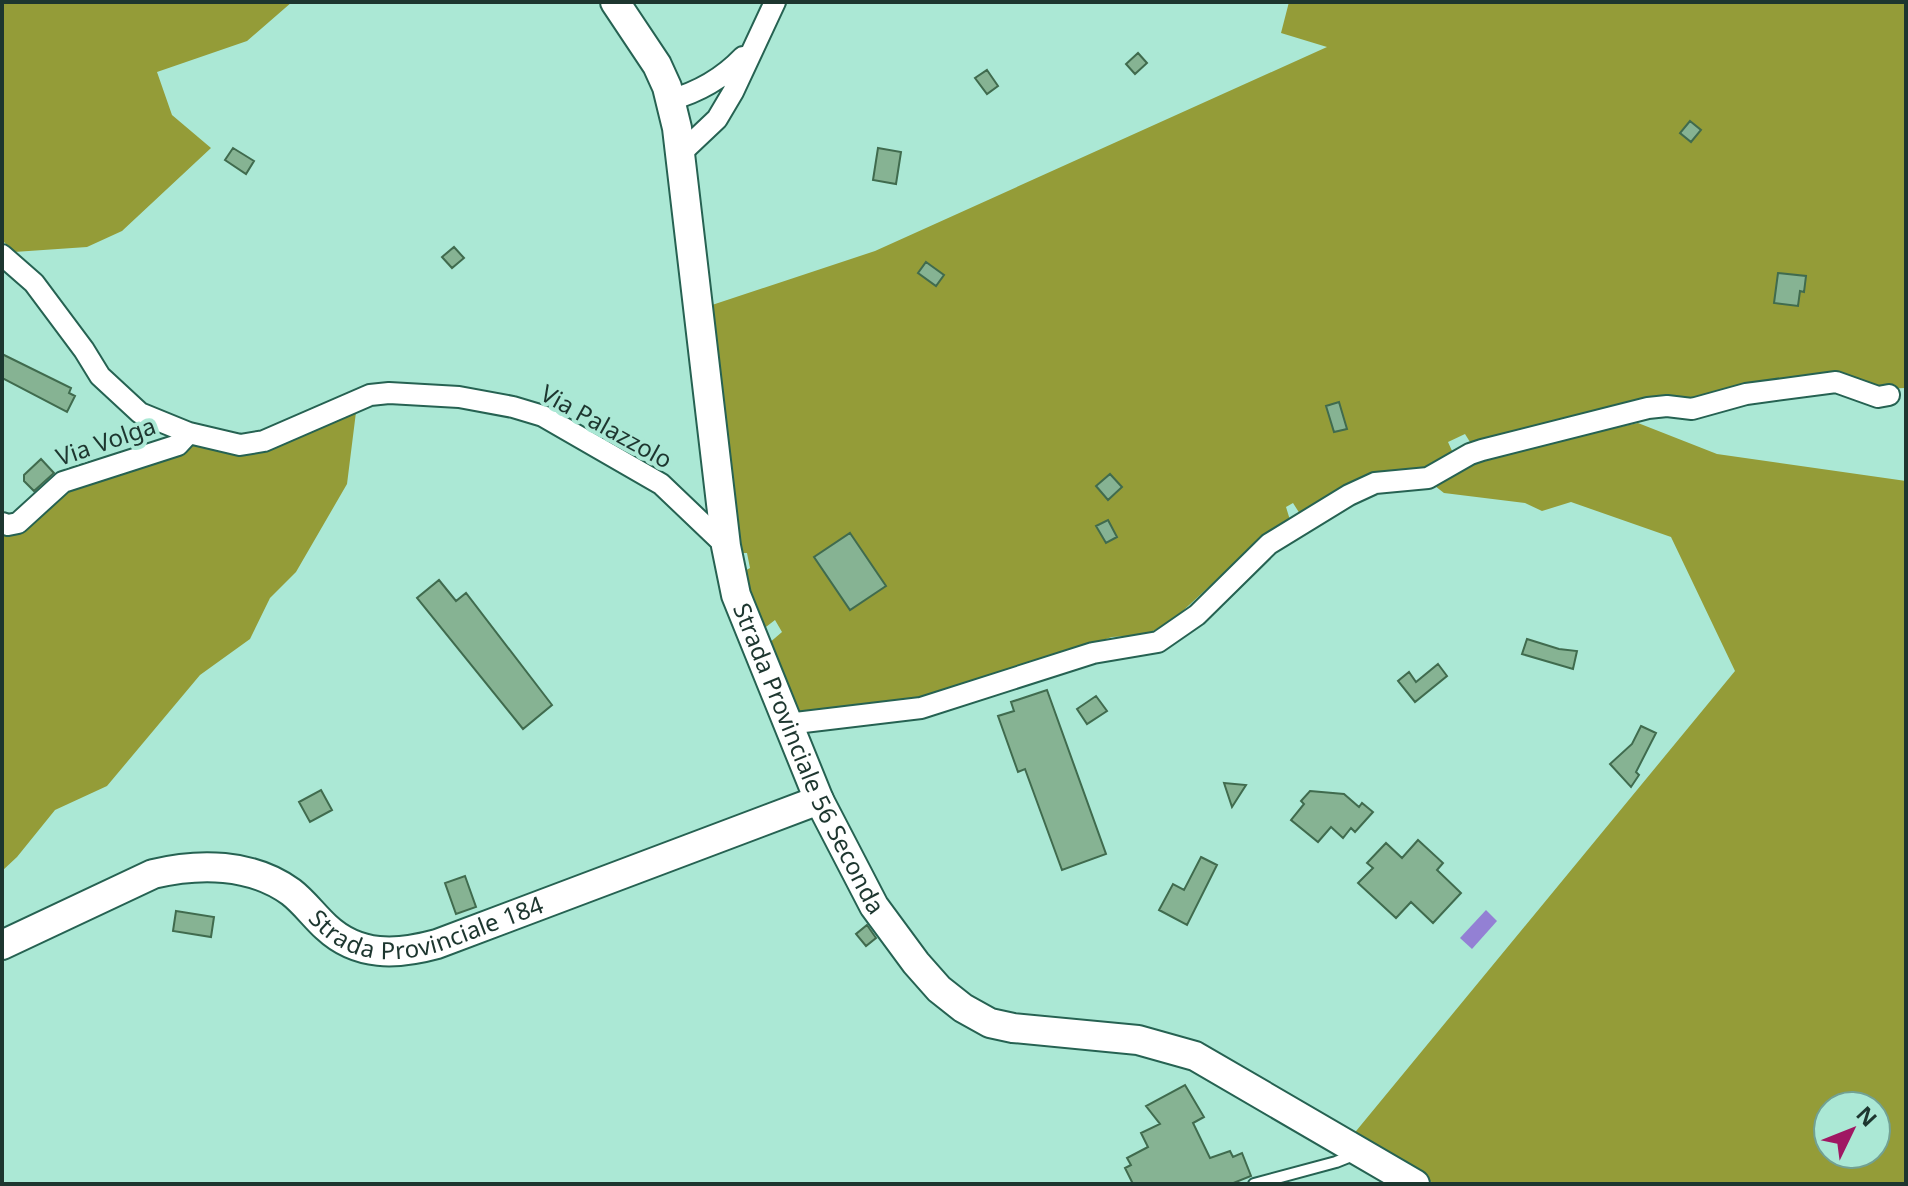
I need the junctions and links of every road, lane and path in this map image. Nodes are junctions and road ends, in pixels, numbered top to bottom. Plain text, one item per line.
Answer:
1 (615, 2) edge
2 (775, 2) edge
3 (752, 49) junction
4 (670, 100) junction
5 (680, 154) junction
6 (2, 255) edge
7 (1889, 395) dead end
8 (189, 433) junction
9 (2, 523) edge
10 (726, 546) junction
11 (787, 724) junction
12 (819, 800) junction
13 (2, 945) edge
14 (1359, 1152) junction
15 (1254, 1184) edge
16 (1415, 1184) edge

1 - 4 street, Strada Provinciale 56 Seconda
2 - 3 street
3 - 4 street
3 - 5 street
4 - 5 street, Strada Provinciale 56 Seconda
5 - 10 street, Strada Provinciale 56 Seconda
6 - 8 street, Via Palazzolo
7 - 11 street
8 - 9 street, Via Volga
8 - 10 street, Via Palazzolo
10 - 11 street, Strada Provinciale 56 Seconda
11 - 12 street, Strada Provinciale 56 Seconda
12 - 13 street, Strada Provinciale 184
12 - 14 street, Strada Provinciale 56 Seconda
14 - 15 lane
14 - 16 street, Strada Provinciale 56 Seconda

